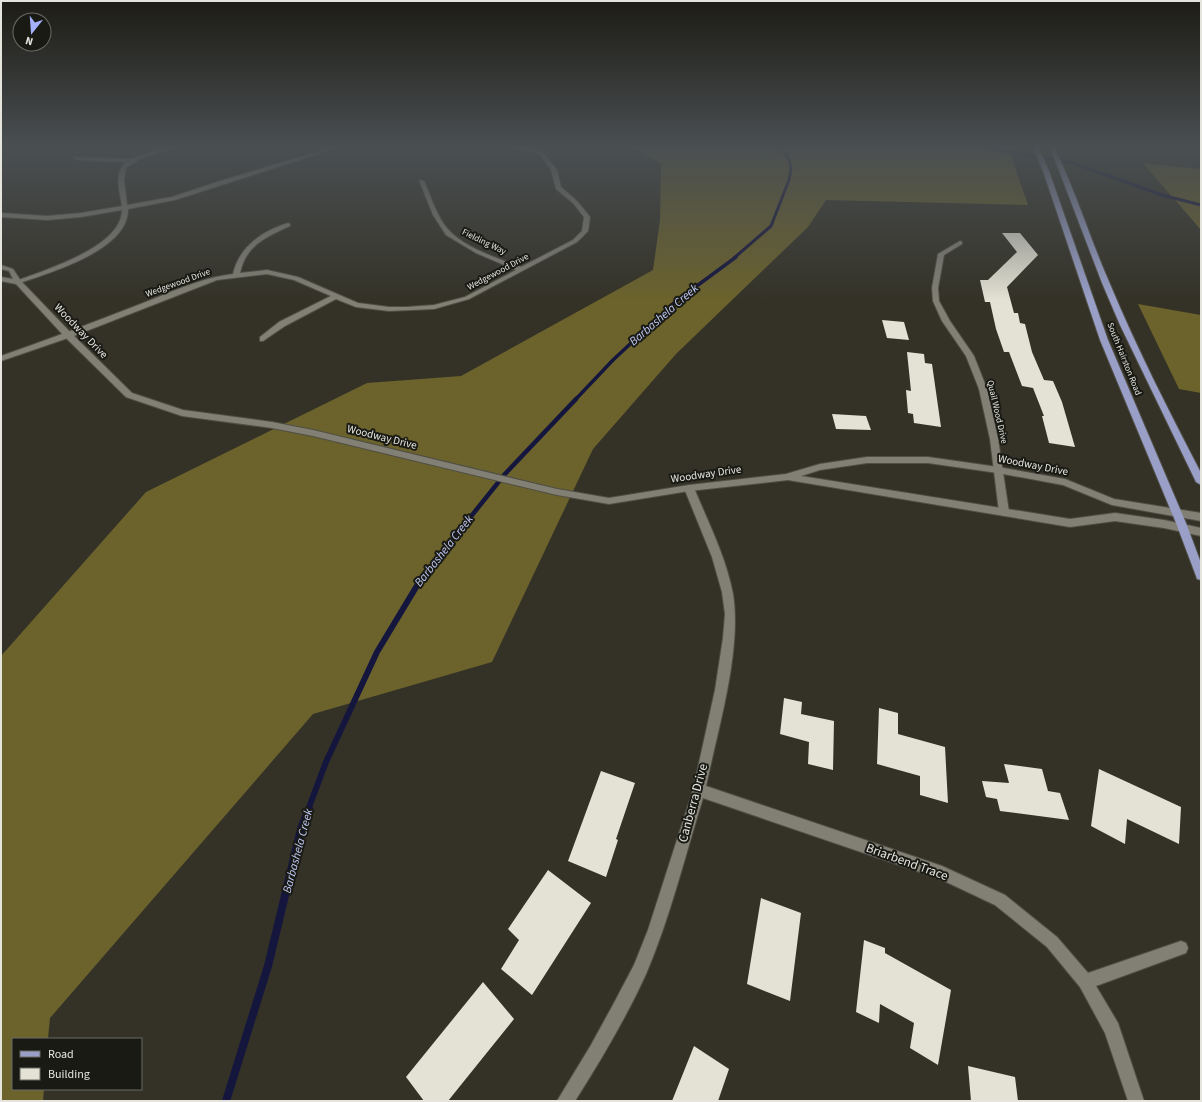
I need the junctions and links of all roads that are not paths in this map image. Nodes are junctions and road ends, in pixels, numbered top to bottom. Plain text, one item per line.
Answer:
1 (123, 198) edge
2 (175, 198) edge
3 (429, 198) edge
4 (571, 198) edge
5 (1055, 198) edge
6 (1074, 198) edge
7 (125, 208) junction
8 (1, 215) edge
9 (288, 225) dead end
10 (960, 243) dead end
11 (1, 267) edge
12 (522, 270) junction
13 (236, 275) junction
14 (1, 279) edge
15 (18, 282) junction
16 (336, 296) junction
17 (68, 335) junction
18 (263, 339) dead end
19 (1, 359) edge
20 (998, 470) junction
21 (786, 477) junction
22 (1201, 482) edge
23 (689, 488) junction
24 (1004, 512) junction
25 (1177, 513) junction
26 (1201, 517) edge
27 (1183, 528) junction
28 (1201, 532) edge
29 (1201, 576) edge
30 (699, 790) junction
31 (1181, 948) dead end
32 (1085, 982) junction
33 (565, 1101) edge
34 (1136, 1101) edge

1 - 7 street
2 - 7 street
3 - 12 street, Fielding Way
4 - 12 street, Wedgewood Drive
5 - 25 main road, South Hairston Road
6 - 22 main road, South Hairston Road
7 - 8 street
7 - 15 street
9 - 13 street
10 - 20 street, Quail Wood Drive
11 - 15 street, Woodway Drive
12 - 16 street, Wedgewood Drive
13 - 16 street, Wedgewood Drive
13 - 17 street, Wedgewood Drive
14 - 15 street
15 - 17 street, Woodway Drive
16 - 18 street
17 - 19 street, Wedgewood Drive
17 - 23 street, Woodway Drive
20 - 21 street, Woodway Drive
20 - 24 street, Quail Wood Drive
20 - 25 street, Woodway Drive
21 - 23 street, Woodway Drive
21 - 24 street, Woodway Drive
23 - 30 street, Canberra Drive
24 - 27 street, Woodway Drive
25 - 26 street, Woodway Drive
25 - 27 main road, South Hairston Road
27 - 28 street, Woodway Drive
27 - 29 main road, South Hairston Road
30 - 32 street, Briarbend Trace
30 - 33 street, Canberra Drive
31 - 32 street
32 - 34 street, Briarbend Trace

